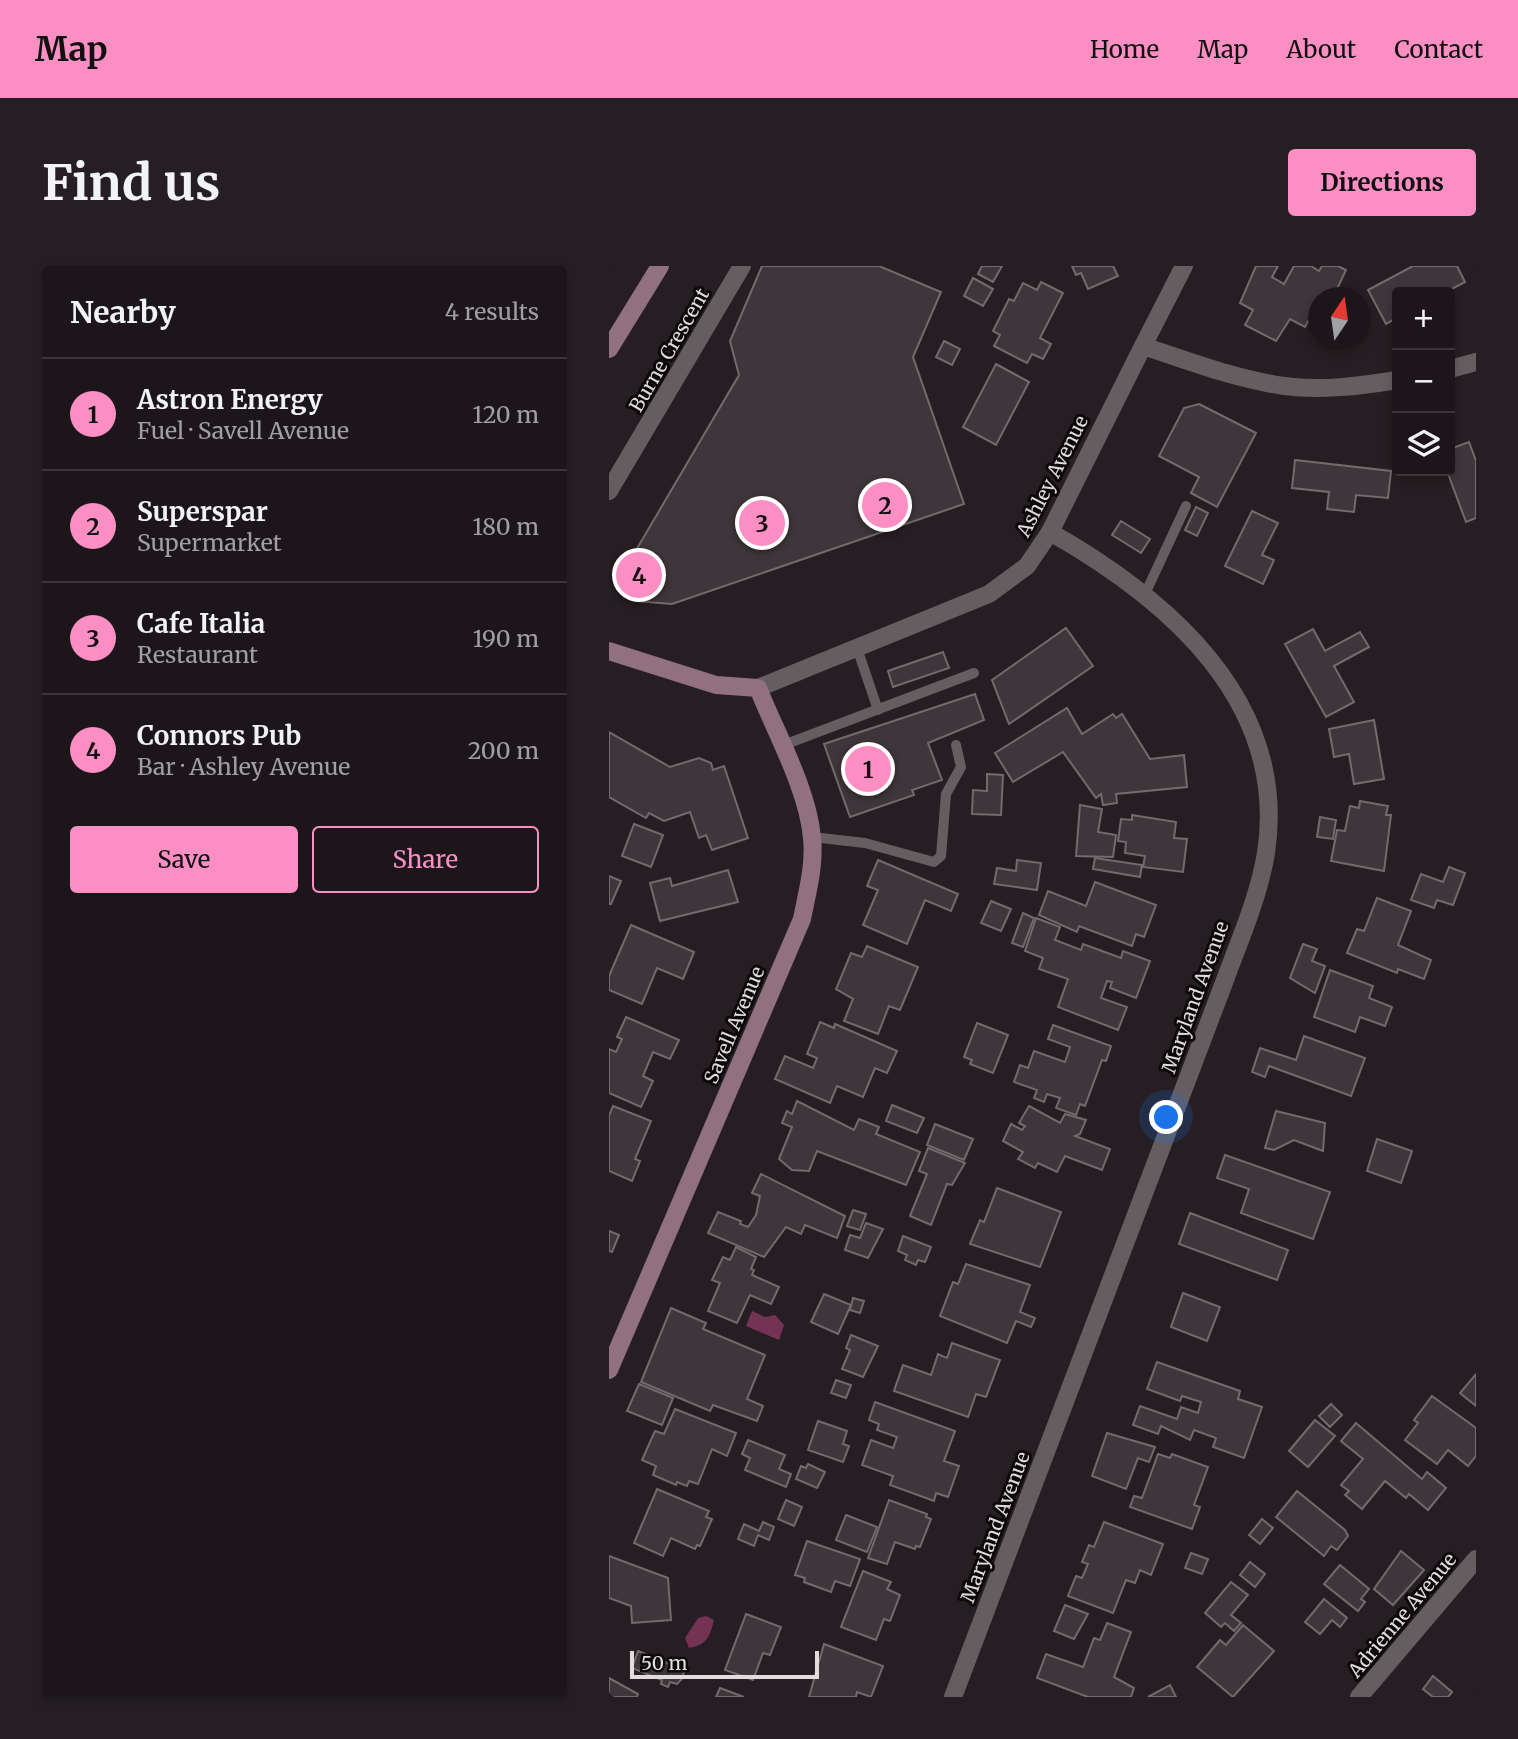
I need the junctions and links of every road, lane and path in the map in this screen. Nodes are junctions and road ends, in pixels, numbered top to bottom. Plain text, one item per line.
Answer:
1 (660, 266) edge
2 (741, 266) edge
3 (1184, 266) edge
4 (1143, 346) junction
5 (609, 349) edge
6 (1476, 362) edge
7 (1455, 368) edge
8 (1392, 381) edge
9 (609, 491) edge
10 (1186, 506) dead end
11 (1050, 532) junction
12 (1145, 594) junction
13 (857, 648) junction
14 (609, 651) edge
15 (974, 673) dead end
16 (758, 688) junction
17 (879, 710) junction
18 (956, 745) dead end
19 (781, 746) junction
20 (812, 837) junction
21 (609, 1370) edge
22 (1476, 1559) edge
23 (953, 1697) edge
24 (1359, 1697) edge

1 - 5 street
2 - 9 street, Burne Crescent
3 - 4 street, Ashley Avenue
4 - 8 street
4 - 11 street, Ashley Avenue
6 - 7 street
10 - 12 lane
11 - 12 street, Maryland Avenue
11 - 13 street, Ashley Avenue
12 - 23 street, Maryland Avenue
13 - 16 street, Ashley Avenue
13 - 17 lane
14 - 16 street, Ashley Avenue
15 - 17 lane
16 - 19 street, Savell Avenue
17 - 19 lane
18 - 20 lane
19 - 20 street, Savell Avenue
20 - 21 street, Savell Avenue
22 - 24 street, Adrienne Avenue

